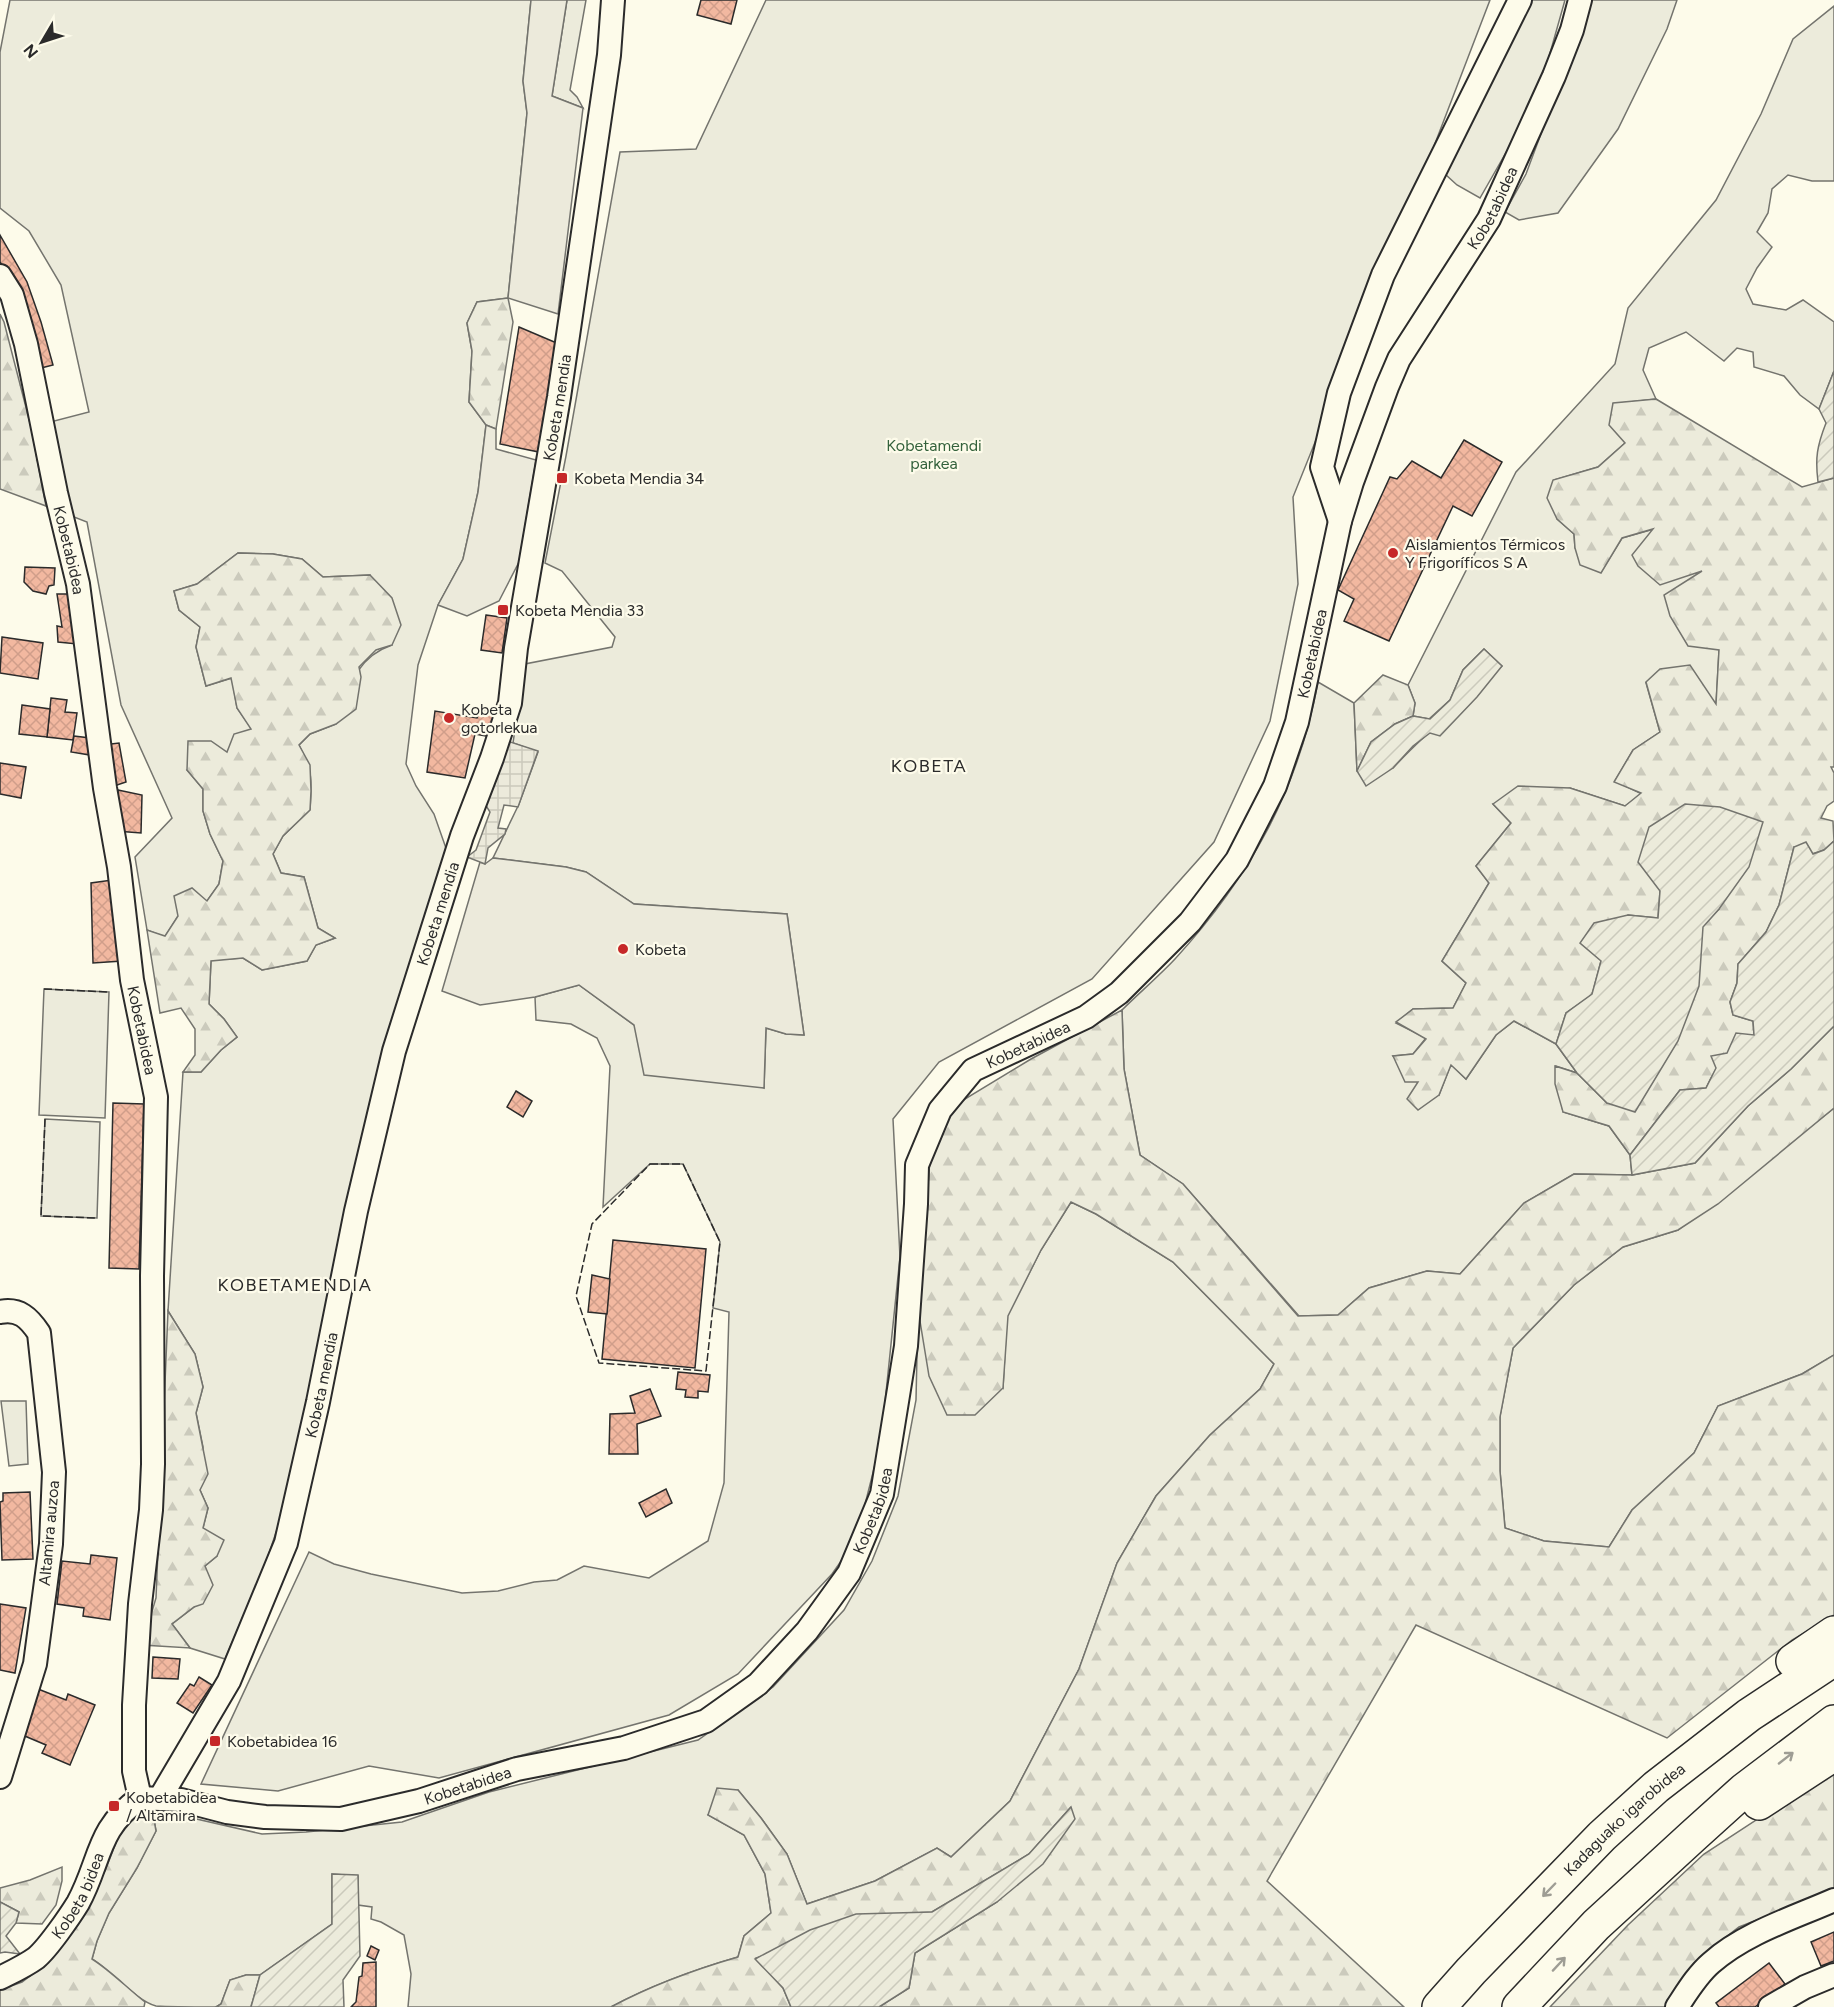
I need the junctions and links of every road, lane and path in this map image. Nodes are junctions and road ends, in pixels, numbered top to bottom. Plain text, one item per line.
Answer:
1 (613, 0) edge
2 (1520, 0) edge
3 (1580, 0) edge
4 (0, 276) edge
5 (1340, 521) junction
6 (0, 1312) edge
7 (1834, 1633) edge
8 (1834, 1659) edge
9 (1834, 1722) edge
10 (1701, 1752) junction
11 (1834, 1754) edge
12 (0, 1777) edge
13 (150, 1798) junction
14 (1693, 1836) junction
15 (1834, 1900) edge
16 (1834, 1975) edge
17 (0, 1978) edge
18 (1439, 2007) edge
19 (1519, 2007) edge
20 (1677, 2007) edge
21 (1770, 2007) edge

1 - 13 street, Kobeta mendia
2 - 5 street
3 - 5 street, Kobetabidea
4 - 13 street, Kobetabidea
5 - 13 street, Kobetabidea
6 - 12 street, Altamira auzoa
7 - 10 highway
8 - 10 highway, Kadaguako igarobidea
14 -> 9 highway
10 -> 18 highway, Kadaguako igarobidea
11 - 14 highway
13 - 17 street, Kobeta bidea
19 -> 14 highway
15 - 20 street
16 - 21 street

